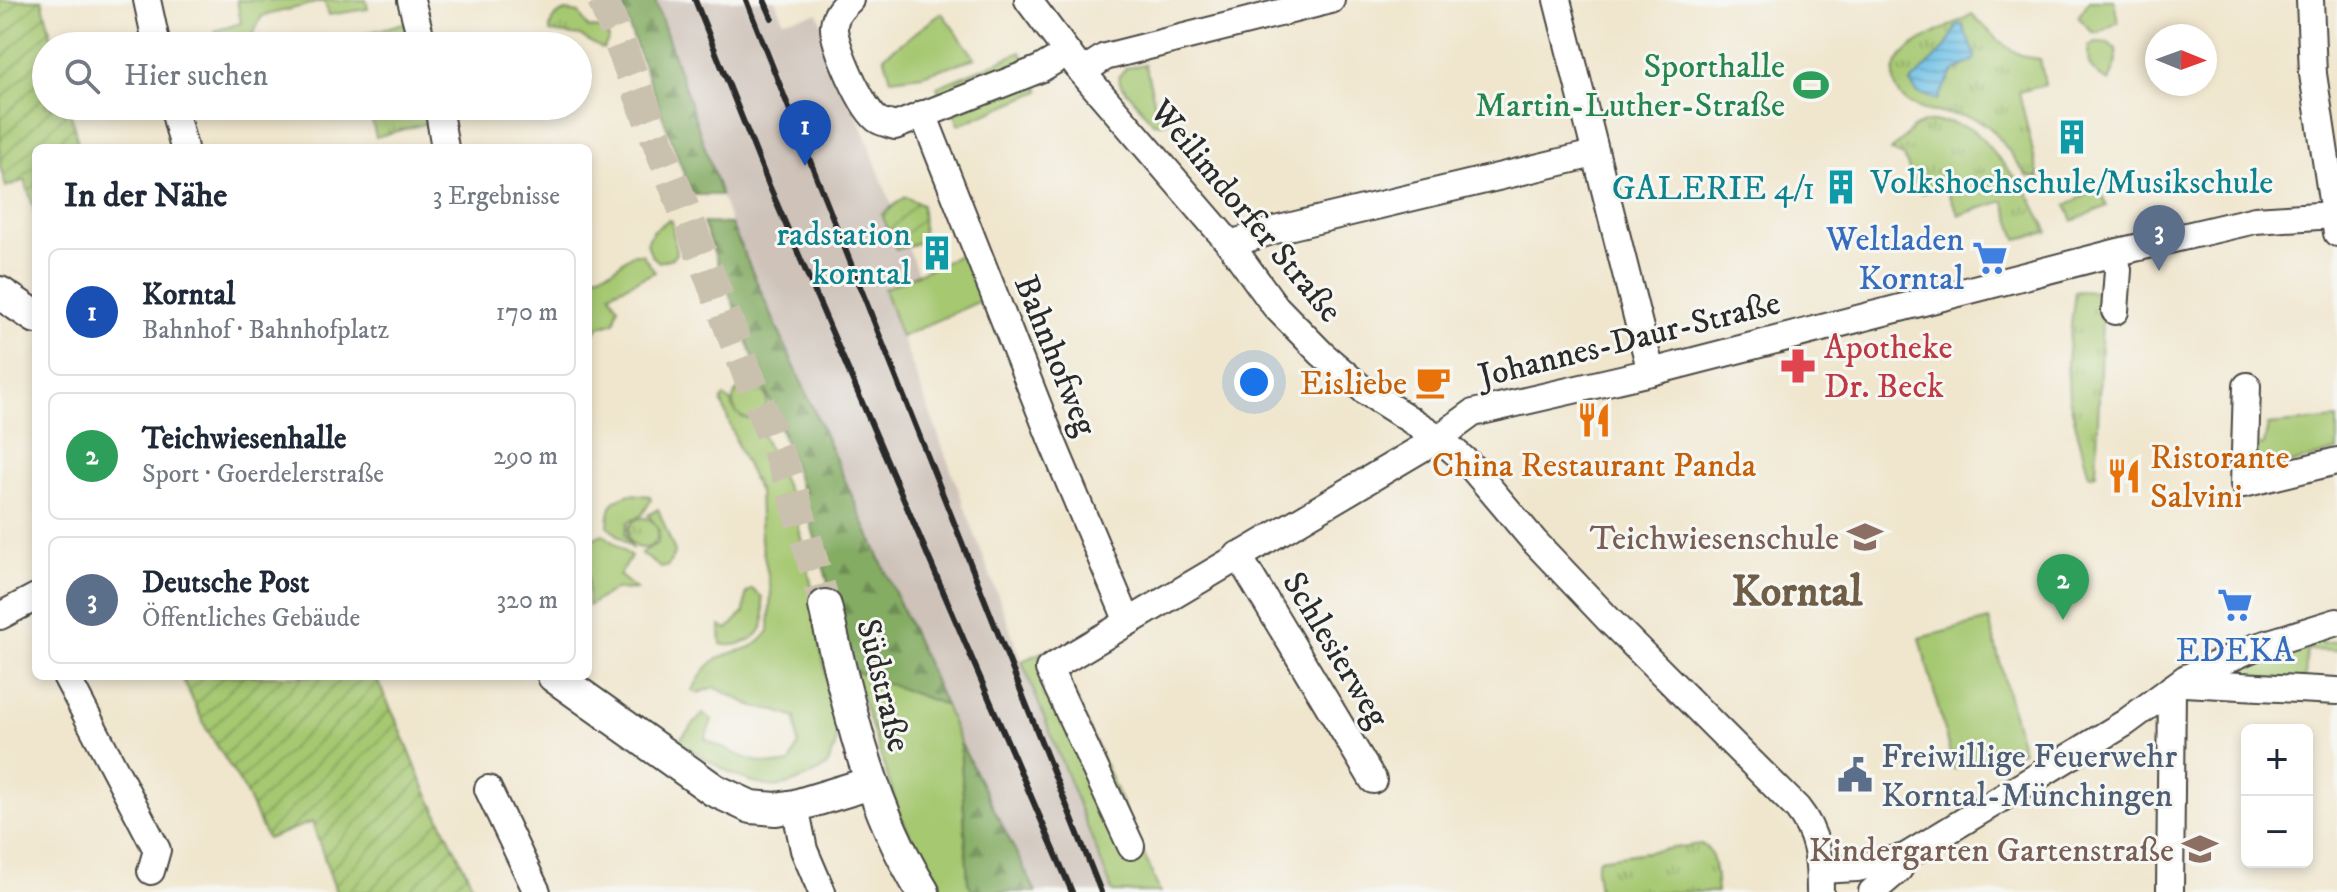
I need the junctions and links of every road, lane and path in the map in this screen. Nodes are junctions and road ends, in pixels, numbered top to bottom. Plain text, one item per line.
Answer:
1 (147, 0) edge
2 (411, 0) edge
3 (850, 0) edge
4 (1028, 0) edge
5 (1331, 0) edge
6 (1557, 0) edge
7 (2310, 0) edge
8 (154, 32) edge
9 (419, 32) edge
10 (1075, 62) junction
11 (923, 114) junction
12 (2328, 119) edge
13 (177, 120) edge
14 (440, 120) edge
15 (183, 144) edge
16 (444, 144) edge
17 (1594, 154) junction
18 (2336, 224) edge
19 (1230, 244) junction
20 (2114, 254) junction
21 (0, 293) edge
22 (2115, 311) dead end
23 (32, 314) edge
24 (1651, 372) junction
25 (2247, 386) dead end
26 (1439, 438) junction
27 (2337, 461) edge
28 (1238, 555) junction
29 (32, 606) edge
30 (825, 606) tunnel mouth
31 (0, 616) edge
32 (1128, 622) junction
33 (2337, 622) edge
34 (68, 680) edge
35 (560, 680) edge
36 (2176, 686) junction
37 (2337, 691) edge
38 (1373, 780) dead end
39 (871, 783) junction
40 (488, 789) dead end
41 (795, 806) junction
42 (1131, 846) dead end
43 (1905, 857) junction
44 (151, 871) dead end
45 (1820, 881) edge
46 (812, 888) edge
47 (537, 892) edge
48 (923, 892) edge
49 (1872, 892) edge
50 (2170, 892) edge

1 - 8 street
2 - 9 street
3 - 11 street
4 - 10 street, Weilimdorfer Straße
5 - 10 street
6 - 17 street
7 - 12 street
10 - 11 street
10 - 19 street, Weilimdorfer Straße
11 - 32 street, Bahnhofweg
12 - 18 street
13 - 15 street
14 - 16 street
17 - 19 street
17 - 24 street
18 - 20 street, Johannes-Daur-Straße
19 - 26 street, Weilimdorfer Straße
20 - 22 street
20 - 24 street, Johannes-Daur-Straße
21 - 23 main road
24 - 26 street, Johannes-Daur-Straße
25 - 27 street
26 - 28 street, Johannes-Daur-Straße
26 - 45 street, Weilimdorfer Straße
28 - 32 street, Johannes-Daur-Straße
28 - 38 street, Schlesierweg
29 - 31 street
30 - 39 main road, Südstraße
32 - 42 street, Johannes-Daur-Straße
33 - 36 street
34 - 44 street
35 - 41 main road
36 - 37 street
36 - 43 street
36 - 50 street
39 - 41 main road
39 - 48 main road, Südstraße
40 - 47 street
41 - 46 street
43 - 45 street
43 - 49 street

